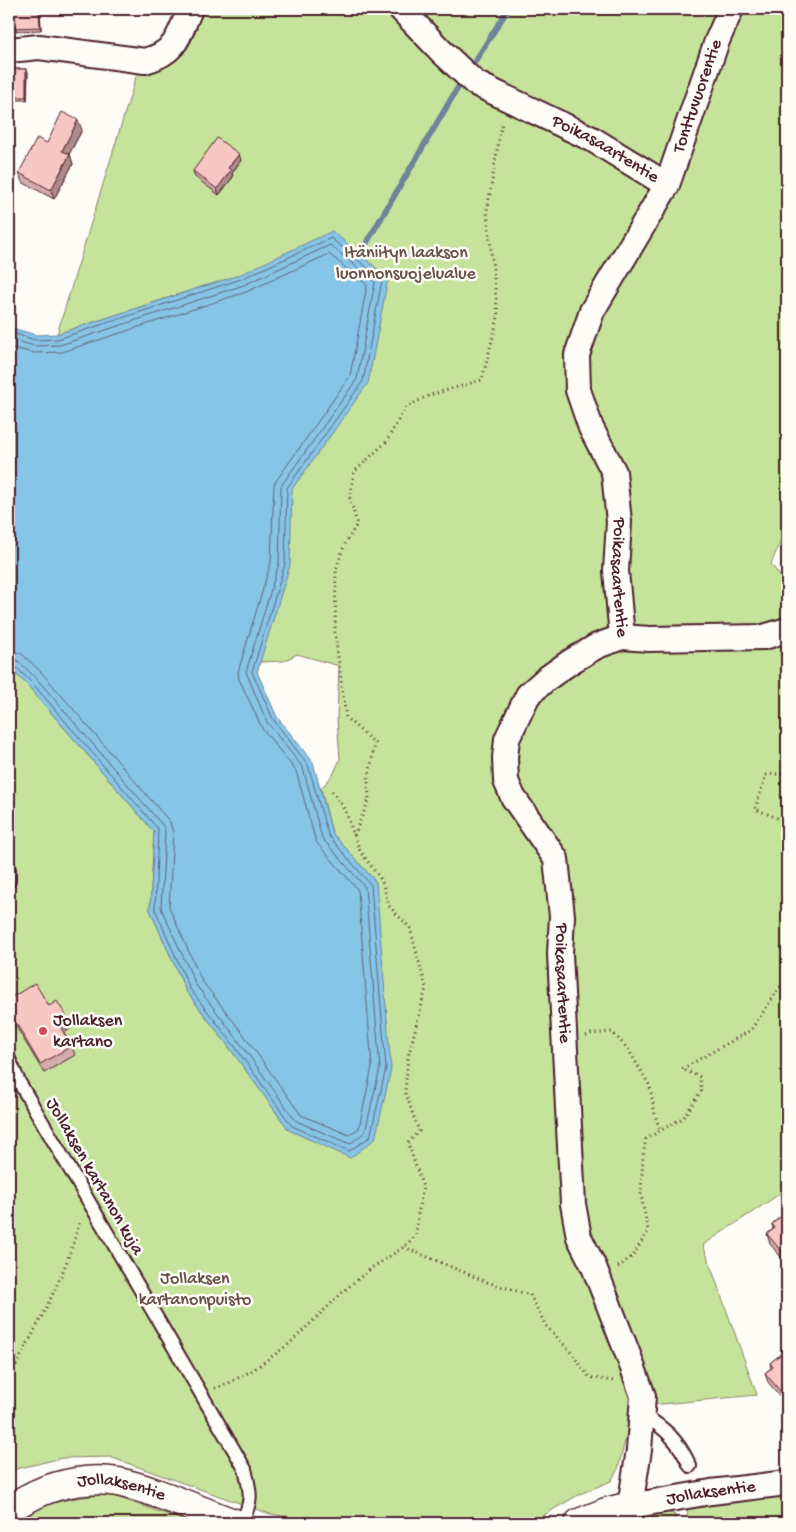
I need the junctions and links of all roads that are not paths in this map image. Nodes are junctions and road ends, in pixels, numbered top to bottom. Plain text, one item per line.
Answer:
1 (190, 9) edge
2 (401, 9) edge
3 (731, 9) edge
4 (9, 50) edge
5 (667, 185) junction
6 (787, 630) edge
7 (622, 637) junction
8 (9, 870) edge
9 (9, 881) edge
10 (9, 1059) edge
11 (642, 1414) junction
12 (690, 1466) dead end
13 (787, 1482) edge
14 (630, 1506) junction
15 (9, 1509) edge
16 (234, 1523) edge
17 (241, 1523) edge
18 (579, 1523) edge

1 - 4 street
2 - 5 street, Poikasaartentie
3 - 5 street, Tonttuvuorentie
5 - 7 street, Poikasaartentie
6 - 7 street
7 - 11 street, Poikasaartentie
8 - 9 lane
10 - 17 lane, Jollaksen kartanon kuja
11 - 12 lane
11 - 14 street, Poikasaartentie
13 - 14 street, Jollaksentie
14 - 18 street, Jollaksentie
15 - 16 street, Jollaksentie

